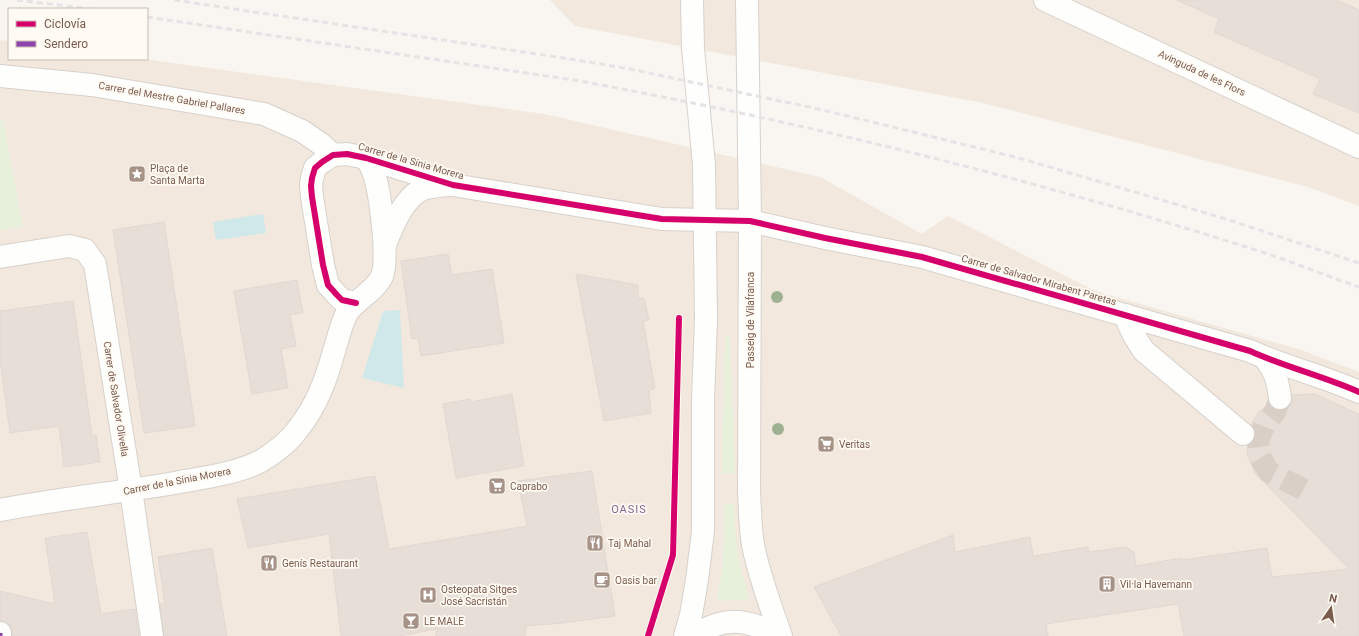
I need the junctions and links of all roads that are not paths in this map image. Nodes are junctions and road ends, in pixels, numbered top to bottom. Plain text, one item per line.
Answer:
1 (692, 0) edge
2 (747, 0) edge
3 (1045, 0) edge
4 (0, 76) edge
5 (1359, 147) edge
6 (332, 155) junction
7 (366, 158) junction
8 (453, 185) junction
9 (705, 220) junction
10 (750, 221) junction
11 (385, 245) junction
12 (0, 257) edge
13 (356, 303) junction
14 (1126, 315) junction
15 (1265, 358) junction
16 (1359, 392) edge
17 (1280, 398) tunnel mouth
18 (1243, 434) dead end
19 (131, 490) junction
20 (0, 510) edge
21 (152, 636) edge
22 (685, 636) edge
23 (692, 636) edge
24 (780, 636) edge

1 - 9 street
2 - 10 street, Passeig de Vilafranca
3 - 5 street, Avinguda de les Flors
4 - 6 street, Carrer del Mestre Gabriel Pallares
6 - 7 street, Carrer de la Sínia Morera
6 - 13 street
7 - 8 street, Carrer de la Sínia Morera
7 - 11 street, Carrer de la Sínia Morera
8 - 9 street, Carrer de la Sínia Morera
8 - 11 street, Carrer de la Sínia Morera
9 - 10 street, Carrer de Salvador Mirabent Paretas
9 - 22 street
10 - 14 street, Carrer de Salvador Mirabent Paretas
10 - 24 street, Passeig de Vilafranca
11 - 13 street, Carrer de la Sínia Morera
12 - 19 street, Carrer de Salvador Olivella
13 - 19 street, Carrer de la Sínia Morera
14 - 15 street, Carrer de Salvador Mirabent Paretas
14 - 18 street
15 - 16 street, Carrer de Salvador Mirabent Paretas
15 - 17 street
19 - 20 street, Carrer de la Sínia Morera
19 - 21 street, Carrer de Salvador Olivella
23 - 24 street

